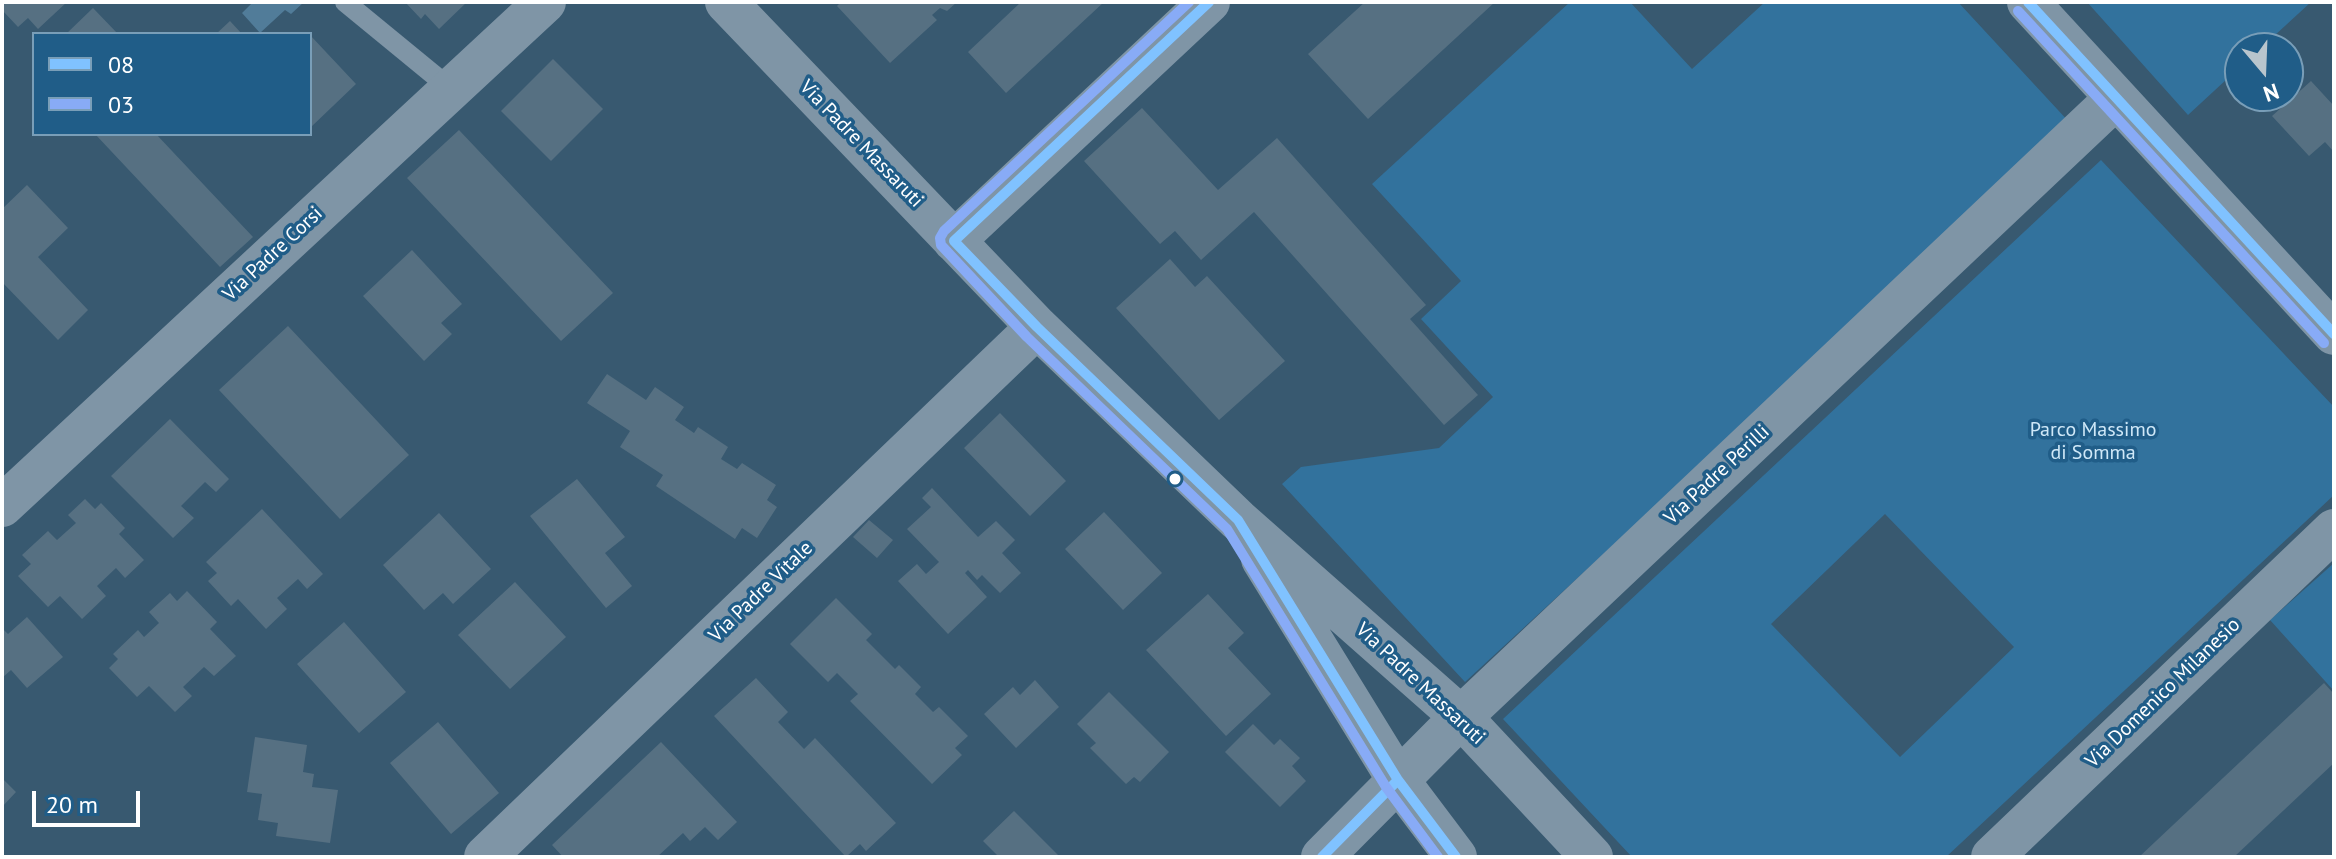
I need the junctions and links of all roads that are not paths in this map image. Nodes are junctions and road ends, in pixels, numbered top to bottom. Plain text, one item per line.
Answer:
1 (345, 2) edge
2 (545, 2) edge
3 (726, 2) edge
4 (1209, 2) edge
5 (2028, 2) edge
6 (451, 89) junction
7 (2116, 98) junction
8 (954, 241) junction
9 (1037, 327) junction
10 (2334, 334) edge
11 (2, 506) edge
12 (1238, 520) junction
13 (2334, 530) edge
14 (1461, 717) junction
15 (1398, 780) junction
16 (485, 857) edge
17 (1322, 857) edge
18 (1456, 857) edge
19 (1592, 857) edge
20 (1992, 857) edge

1 - 6 lane
2 - 6 street, Via Padre Corsi
3 - 8 street, Via Padre Massaruti
4 - 8 street
5 - 7 street
6 - 11 street, Via Padre Corsi
7 - 10 street
7 - 14 street, Via Padre Perilli
8 - 9 street, Via Padre Massaruti
9 - 12 street, Via Padre Massaruti
9 - 16 street, Via Padre Vitale
12 - 14 street, Via Padre Massaruti
12 - 15 street, Via Padre Massaruti
13 - 20 street, Via Domenico Milanesio
14 - 15 street, Via Padre Perilli
14 - 19 street, Via Padre Massaruti
15 - 17 street, Via Padre Perilli
15 - 18 street, Via Padre Massaruti

